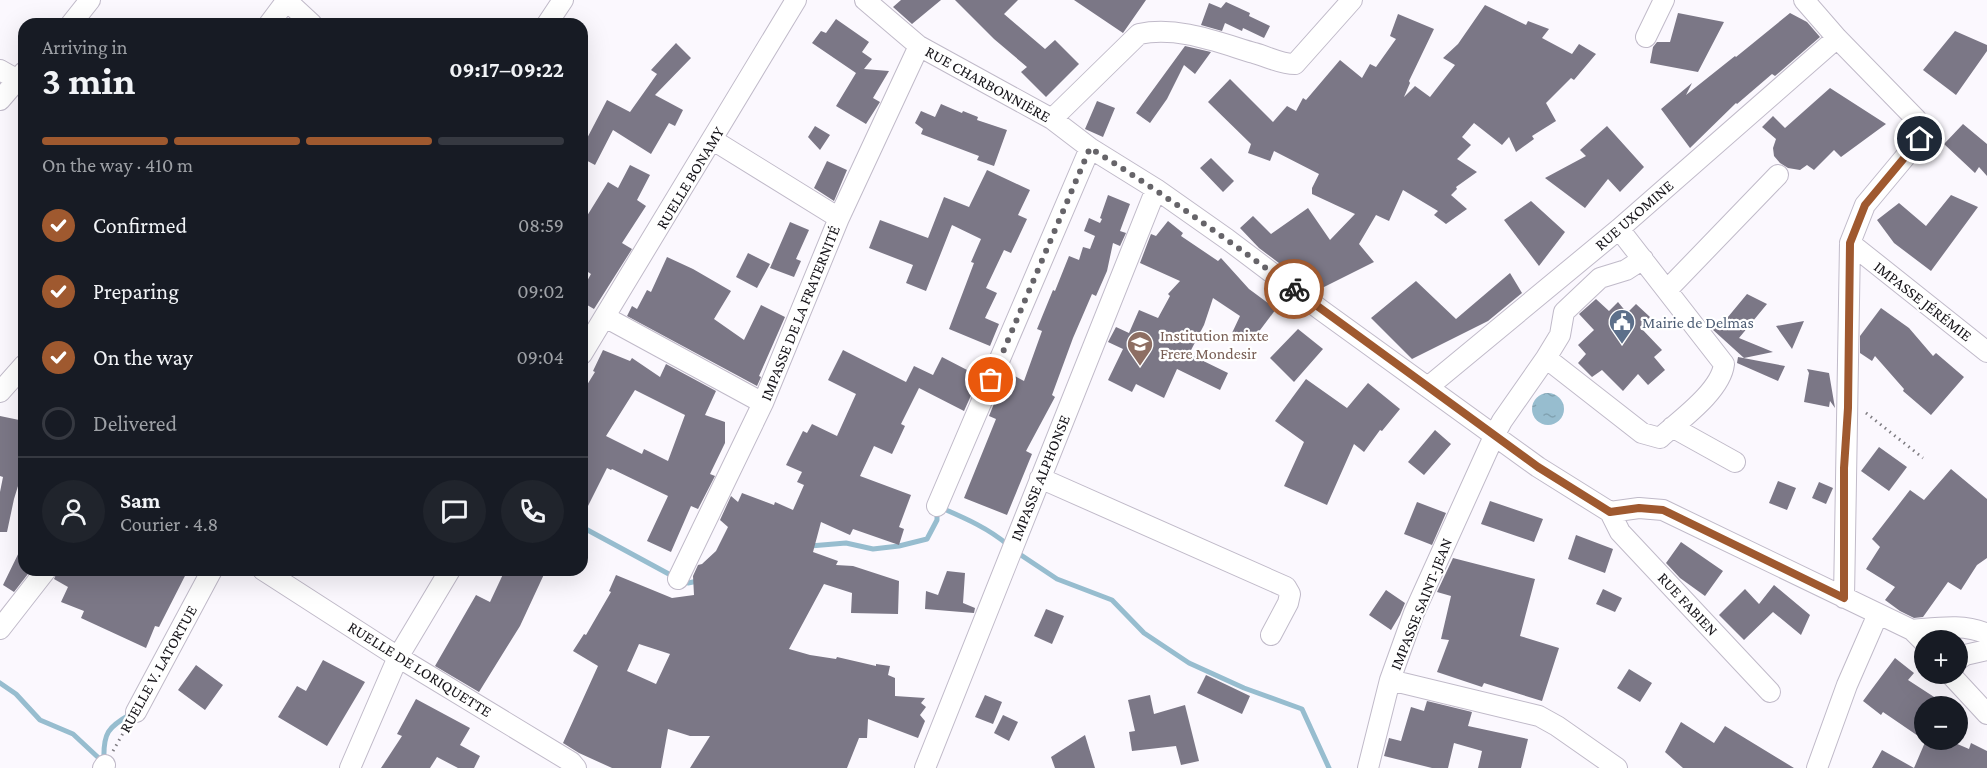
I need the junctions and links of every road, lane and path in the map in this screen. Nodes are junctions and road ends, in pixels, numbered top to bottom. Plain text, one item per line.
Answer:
1 (90, 0) edge
2 (287, 0) edge
3 (563, 0) edge
4 (796, 0) edge
5 (865, 0) edge
6 (1352, 0) edge
7 (1664, 0) edge
8 (1804, 0) edge
9 (76, 18) edge
10 (274, 18) edge
11 (306, 18) edge
12 (551, 18) edge
13 (1646, 37) dead end
14 (1836, 38) junction
15 (920, 46) junction
16 (14, 74) edge
17 (0, 100) edge
18 (1052, 119) junction
19 (713, 140) junction
20 (1090, 148) junction
21 (1778, 175) dead end
22 (1156, 189) junction
23 (839, 219) junction
24 (1619, 229) junction
25 (1850, 243) junction
26 (1643, 260) junction
27 (1667, 290) junction
28 (605, 317) junction
29 (588, 344) edge
30 (1987, 352) edge
31 (1546, 358) junction
32 (18, 372) edge
33 (1428, 387) junction
34 (0, 392) edge
35 (1848, 398) junction
36 (763, 403) junction
37 (1672, 427) junction
38 (1495, 434) junction
39 (1923, 458) dead end
40 (1735, 462) dead end
41 (1040, 478) junction
42 (938, 506) dead end
43 (1610, 512) junction
44 (41, 576) edge
45 (209, 576) edge
46 (272, 576) edge
47 (446, 576) edge
48 (678, 579) dead end
49 (1844, 598) junction
50 (1878, 614) junction
51 (0, 629) edge
52 (1937, 630) edge
53 (1914, 634) edge
54 (1987, 634) edge
55 (1271, 635) dead end
56 (1987, 650) edge
57 (1968, 655) edge
58 (398, 657) junction
59 (1390, 680) junction
60 (1959, 684) edge
61 (1770, 692) dead end
62 (135, 712) joint
63 (1987, 714) edge
64 (104, 767) edge
65 (350, 768) edge
66 (576, 768) edge
67 (926, 768) edge
68 (1368, 768) edge
69 (1617, 768) edge
70 (1817, 768) edge

1 - 9 street
2 - 10 street
2 - 11 street
3 - 12 street
4 - 19 street, RUELLE BONAMY
5 - 15 street, RUE CHARBONNIÈRE
6 - 18 street
7 - 13 street
8 - 14 street
14 - 24 street, RUE UXOMINE
14 - 25 street
15 - 18 street, RUE CHARBONNIÈRE
15 - 23 street, IMPASSE DE LA FRATERNITÉ
16 - 17 street
18 - 20 street, RUE CHARBONNIÈRE
19 - 23 street
19 - 28 street, RUELLE BONAMY
20 - 22 street, RUE CHARBONNIÈRE
20 - 42 street
21 - 27 street
22 - 33 street, RUE CHARBONNIÈRE
22 - 41 street, IMPASSE ALPHONSE
23 - 36 street, IMPASSE DE LA FRATERNITÉ
24 - 26 street
24 - 33 street, RUE UXOMINE
25 - 30 street, IMPASSE JÉRÉMIE
25 - 35 street
26 - 27 street
26 - 31 street, IMPASSE SAINT-JEAN
27 - 37 street
28 - 29 street, RUELLE BONAMY
28 - 36 street
31 - 37 street
31 - 38 street, IMPASSE SAINT-JEAN
32 - 34 street
33 - 38 street, RUE CHARBONNIÈRE
35 - 39 path
35 - 49 street
36 - 48 street, IMPASSE DE LA FRATERNITÉ
37 - 40 street
38 - 43 street, RUE CHARBONNIÈRE
38 - 59 street, IMPASSE SAINT-JEAN
41 - 55 street
41 - 67 street, IMPASSE ALPHONSE
43 - 49 street
43 - 61 street, RUE FABIEN
44 - 51 street
45 - 62 street, RUELLE V. LATORTUE
46 - 58 street, RUELLE DE LORIQUETTE
47 - 58 street
49 - 50 street
50 - 53 street
50 - 70 street
52 - 54 street
56 - 57 street
58 - 65 street
58 - 66 street, RUELLE DE LORIQUETTE
59 - 68 street
59 - 69 street, IMPASSE SAINT-JEAN
60 - 63 street
62 - 64 path, RUELLE V. LATORTUE

